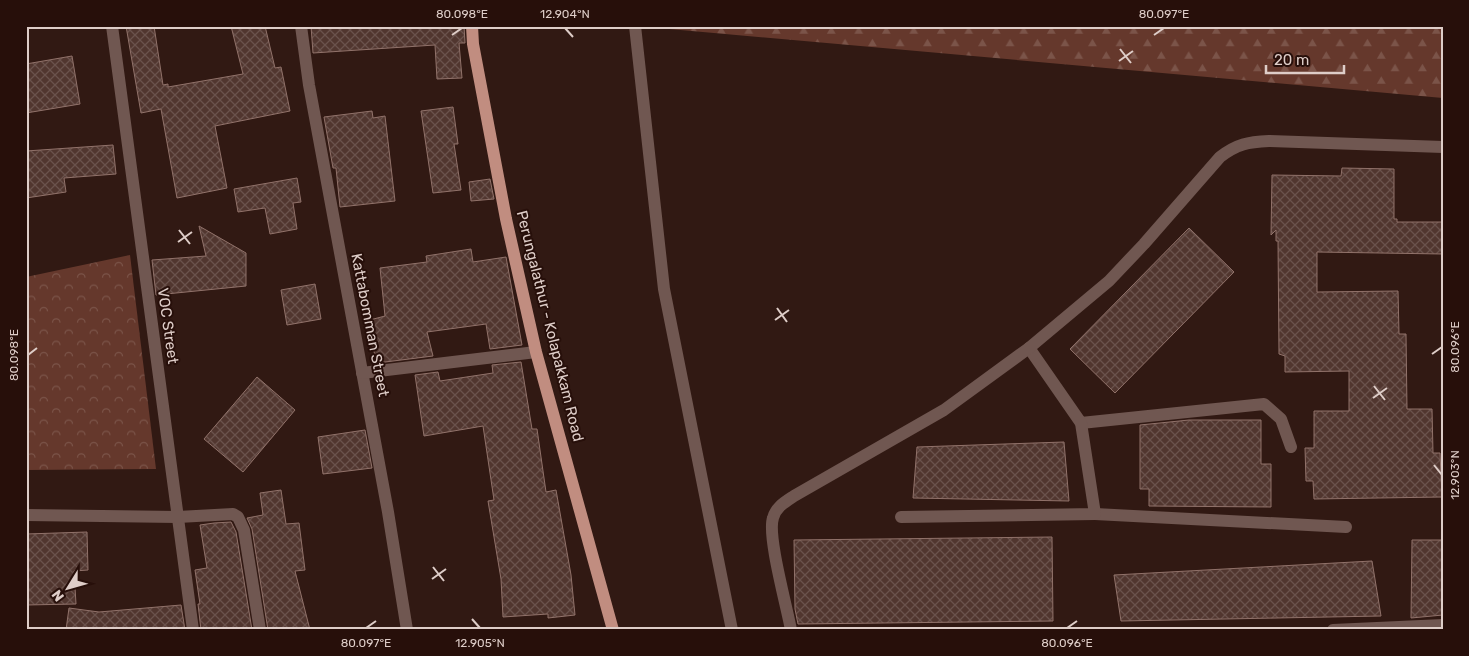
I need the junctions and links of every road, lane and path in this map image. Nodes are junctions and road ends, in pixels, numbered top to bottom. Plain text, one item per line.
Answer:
1 (112, 26) edge
2 (301, 26) edge
3 (472, 26) edge
4 (635, 26) edge
5 (1443, 147) edge
6 (1029, 348) junction
7 (536, 352) junction
8 (362, 372) junction
9 (1082, 424) junction
10 (1291, 447) dead end
11 (1095, 514) junction
12 (26, 515) edge
13 (178, 517) junction
14 (901, 517) dead end
15 (1346, 527) dead end
16 (1443, 626) edge
17 (193, 630) edge
18 (260, 630) edge
19 (407, 630) edge
20 (613, 630) edge
21 (732, 630) edge
22 (791, 630) edge
23 (1333, 630) edge

1 - 13 street, VOC Street
2 - 8 street, Kattabomman Street
3 - 7 main road, Perungalathur - Kolapakkam Road
4 - 21 street
5 - 6 street
6 - 9 street
6 - 22 street
7 - 8 street
7 - 20 main road, Perungalathur - Kolapakkam Road
8 - 19 street, Kattabomman Street
9 - 10 street
9 - 11 street
11 - 14 street
11 - 15 street
12 - 13 street
13 - 17 street, VOC Street
13 - 18 street
16 - 23 street

